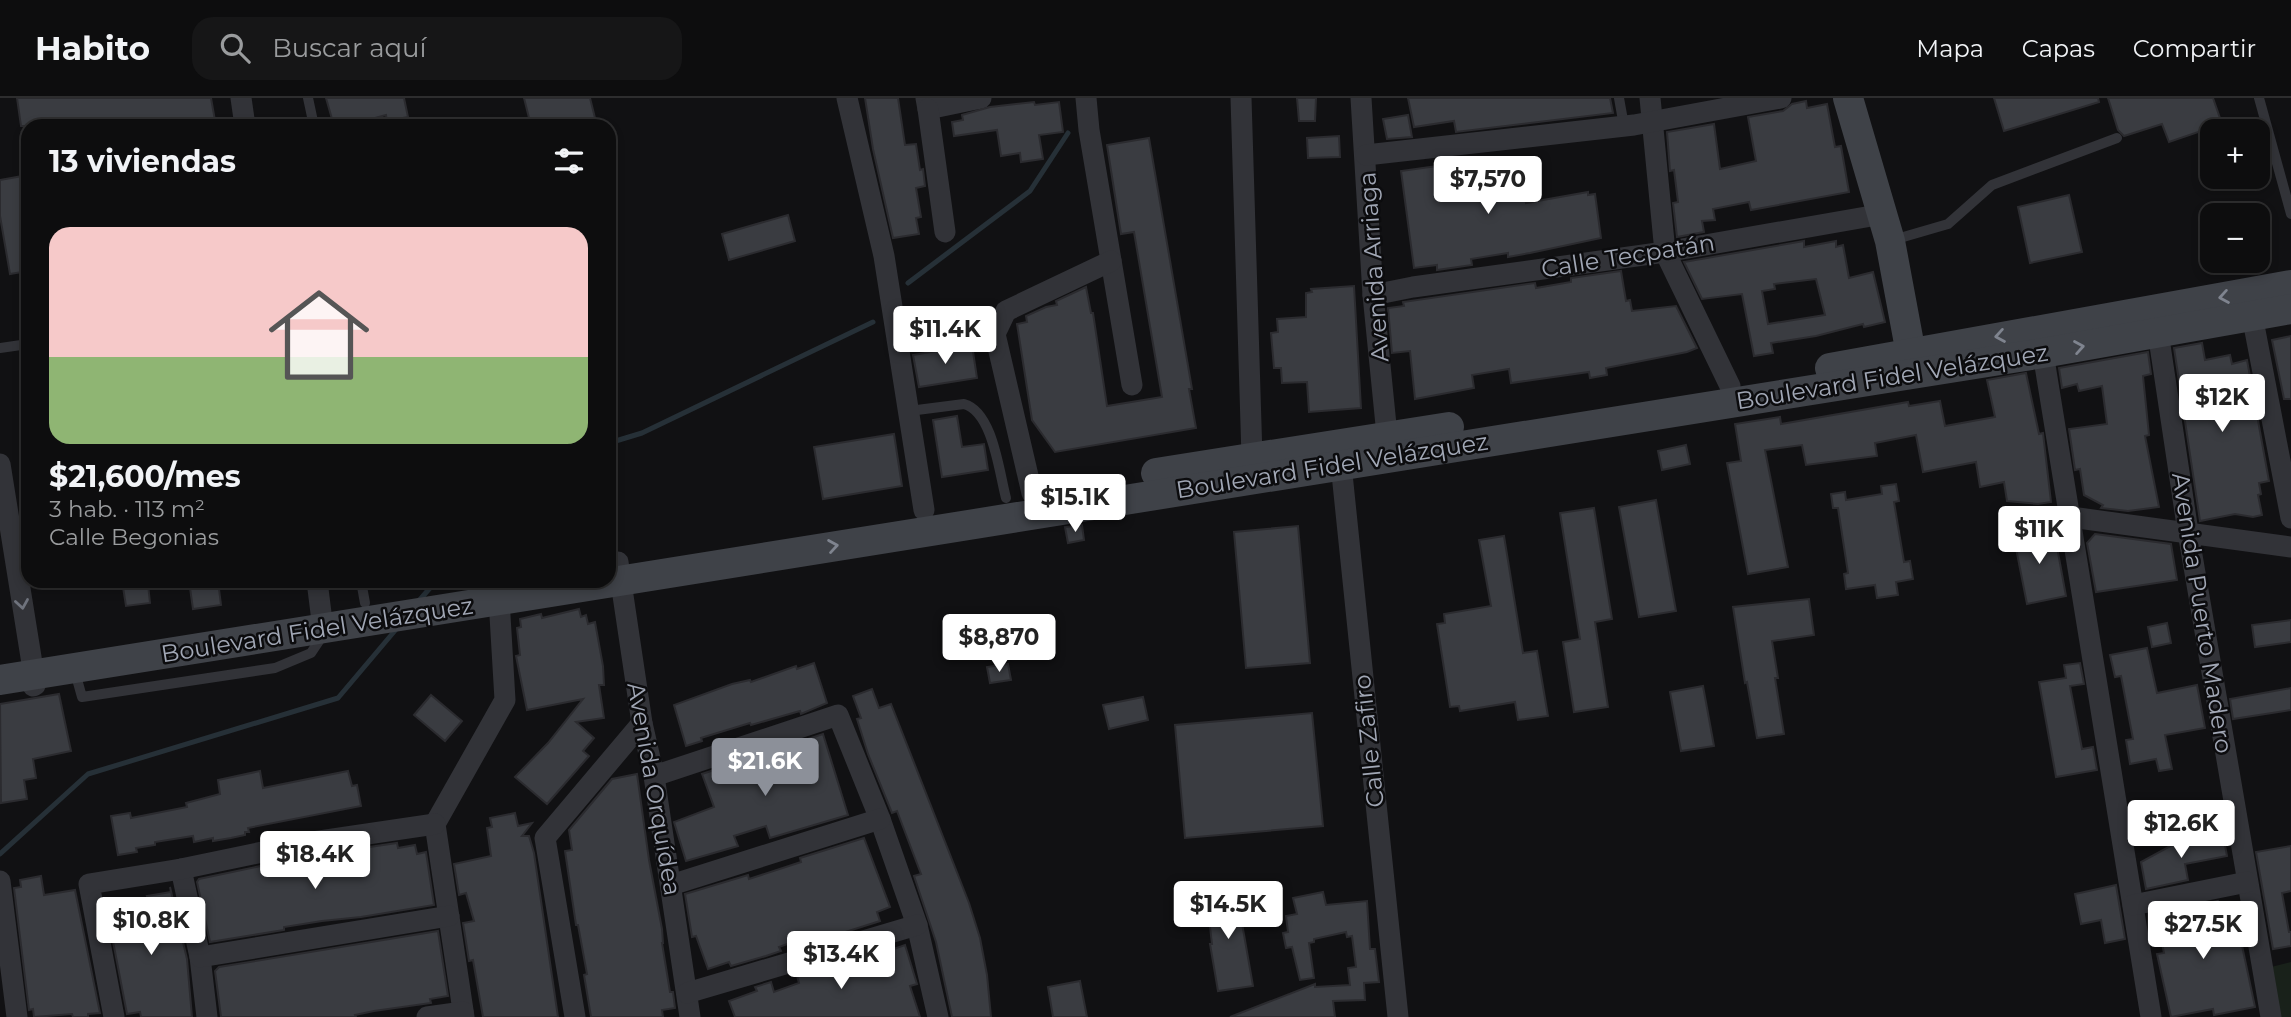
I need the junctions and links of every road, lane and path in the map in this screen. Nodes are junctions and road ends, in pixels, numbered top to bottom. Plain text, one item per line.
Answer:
1 (241, 98) edge
2 (308, 98) edge
3 (847, 98) edge
4 (981, 98) edge
5 (1086, 98) edge
6 (1241, 98) edge
7 (1362, 98) edge
8 (1619, 98) edge
9 (1650, 98) edge
10 (1781, 98) edge
11 (1848, 98) edge
12 (2259, 98) edge
13 (927, 104) edge
14 (244, 119) edge
15 (312, 119) edge
16 (1653, 120) junction
17 (1624, 126) junction
18 (2117, 138) dead end
19 (1366, 155) junction
20 (2291, 214) edge
21 (1886, 227) junction
22 (945, 232) dead end
23 (1665, 252) junction
24 (1111, 261) junction
25 (2291, 285) edge
26 (1373, 295) junction
27 (2291, 309) edge
28 (2252, 315) junction
29 (2158, 332) junction
30 (21, 345) edge
31 (0, 348) edge
32 (2043, 353) junction
33 (1913, 363) junction
34 (1132, 385) dead end
35 (1730, 386) junction
36 (909, 411) junction
37 (1387, 435) junction
38 (1252, 457) junction
39 (0, 464) edge
40 (1341, 464) junction
41 (1019, 496) junction
42 (1072, 497) junction
43 (924, 510) junction
44 (2071, 517) junction
45 (2291, 518) edge
46 (2188, 532) junction
47 (2291, 547) edge
48 (616, 569) edge
49 (318, 588) edge
50 (506, 588) edge
51 (489, 591) edge
52 (363, 592) edge
53 (402, 607) junction
54 (322, 620) junction
55 (0, 661) edge
56 (32, 665) junction
57 (0, 680) edge
58 (0, 692) edge
59 (642, 723) junction
60 (654, 776) junction
61 (880, 819) junction
62 (435, 824) junction
63 (181, 869) junction
64 (0, 881) edge
65 (2247, 882) junction
66 (671, 885) junction
67 (2133, 905) junction
68 (449, 916) junction
69 (917, 925) junction
70 (200, 957) junction
71 (7, 991) edge
72 (687, 993) junction
73 (464, 1014) edge
74 (17, 1017) edge
75 (114, 1017) edge
76 (207, 1017) edge
77 (427, 1017) edge
78 (575, 1017) edge
79 (690, 1017) edge
80 (938, 1017) edge
81 (1398, 1017) edge
82 (2151, 1017) edge
83 (2271, 1017) edge

1 - 14 street
2 - 15 lane
3 - 36 street
4 - 13 street
5 - 24 street
6 - 38 street
7 - 19 street, Avenida Arriaga
8 - 17 lane
9 - 16 street
10 - 16 street
11 - 21 main road
12 - 20 lane
13 - 22 street
16 - 17 street
16 - 23 street
17 - 19 street
18 - 21 lane
19 - 26 street, Avenida Arriaga
21 - 23 street, Calle Tecpatán
21 - 33 main road
23 - 26 street, Calle Tecpatán
23 - 35 street
24 - 34 street
24 - 41 street
25 -> 33 main road, Boulevard Fidel Velázquez
26 - 37 street, Avenida Arriaga
27 - 28 main road, Boulevard Fidel Velázquez
28 - 29 main road, Boulevard Fidel Velázquez
28 - 45 street
32 -> 29 main road, Boulevard Fidel Velázquez
29 - 46 street, Avenida Puerto Madero
30 - 31 lane
32 - 33 main road, Boulevard Fidel Velázquez
32 - 44 street
33 - 35 main road, Boulevard Fidel Velázquez
33 - 40 main road, Boulevard Fidel Velázquez
35 - 37 main road, Boulevard Fidel Velázquez
36 - 41 lane
36 - 43 street
37 - 38 main road, Boulevard Fidel Velázquez
38 - 42 main road, Boulevard Fidel Velázquez
39 -> 56 street
40 - 42 main road, Boulevard Fidel Velázquez
40 - 81 street, Calle Zafiro
41 - 42 main road, Boulevard Fidel Velázquez
41 - 43 main road, Boulevard Fidel Velázquez
48 -> 42 main road, Boulevard Fidel Velázquez
43 - 48 main road, Boulevard Fidel Velázquez
44 - 46 street
44 - 67 street
46 - 47 street
46 - 65 street, Avenida Puerto Madero
48 - 59 street, Avenida Orquídea
49 - 54 street
50 - 51 main road, Boulevard Fidel Velázquez
51 - 53 main road, Boulevard Fidel Velázquez
51 - 62 street
52 - 53 main road, Boulevard Fidel Velázquez
52 - 54 main road, Boulevard Fidel Velázquez
53 - 54 main road, Boulevard Fidel Velázquez
54 - 56 main road, Boulevard Fidel Velázquez
54 - 56 main road, Boulevard Fidel Velázquez
55 - 56 main road, Boulevard Fidel Velázquez
56 - 57 main road, Boulevard Fidel Velázquez
56 - 58 street
59 - 60 street, Avenida Orquídea
59 - 78 street
60 - 61 street
60 - 66 street, Avenida Orquídea
61 - 66 street
61 - 69 street
62 - 63 street
62 - 68 street
63 - 70 street
63 - 75 street
64 - 71 street
65 - 67 street
65 - 83 street, Avenida Puerto Madero
66 - 72 street, Avenida Orquídea
67 - 82 street
68 - 70 street
68 - 73 street
69 - 72 street
69 - 80 street
70 - 76 street
71 - 74 street
72 - 79 street, Avenida Orquídea
73 - 77 street

